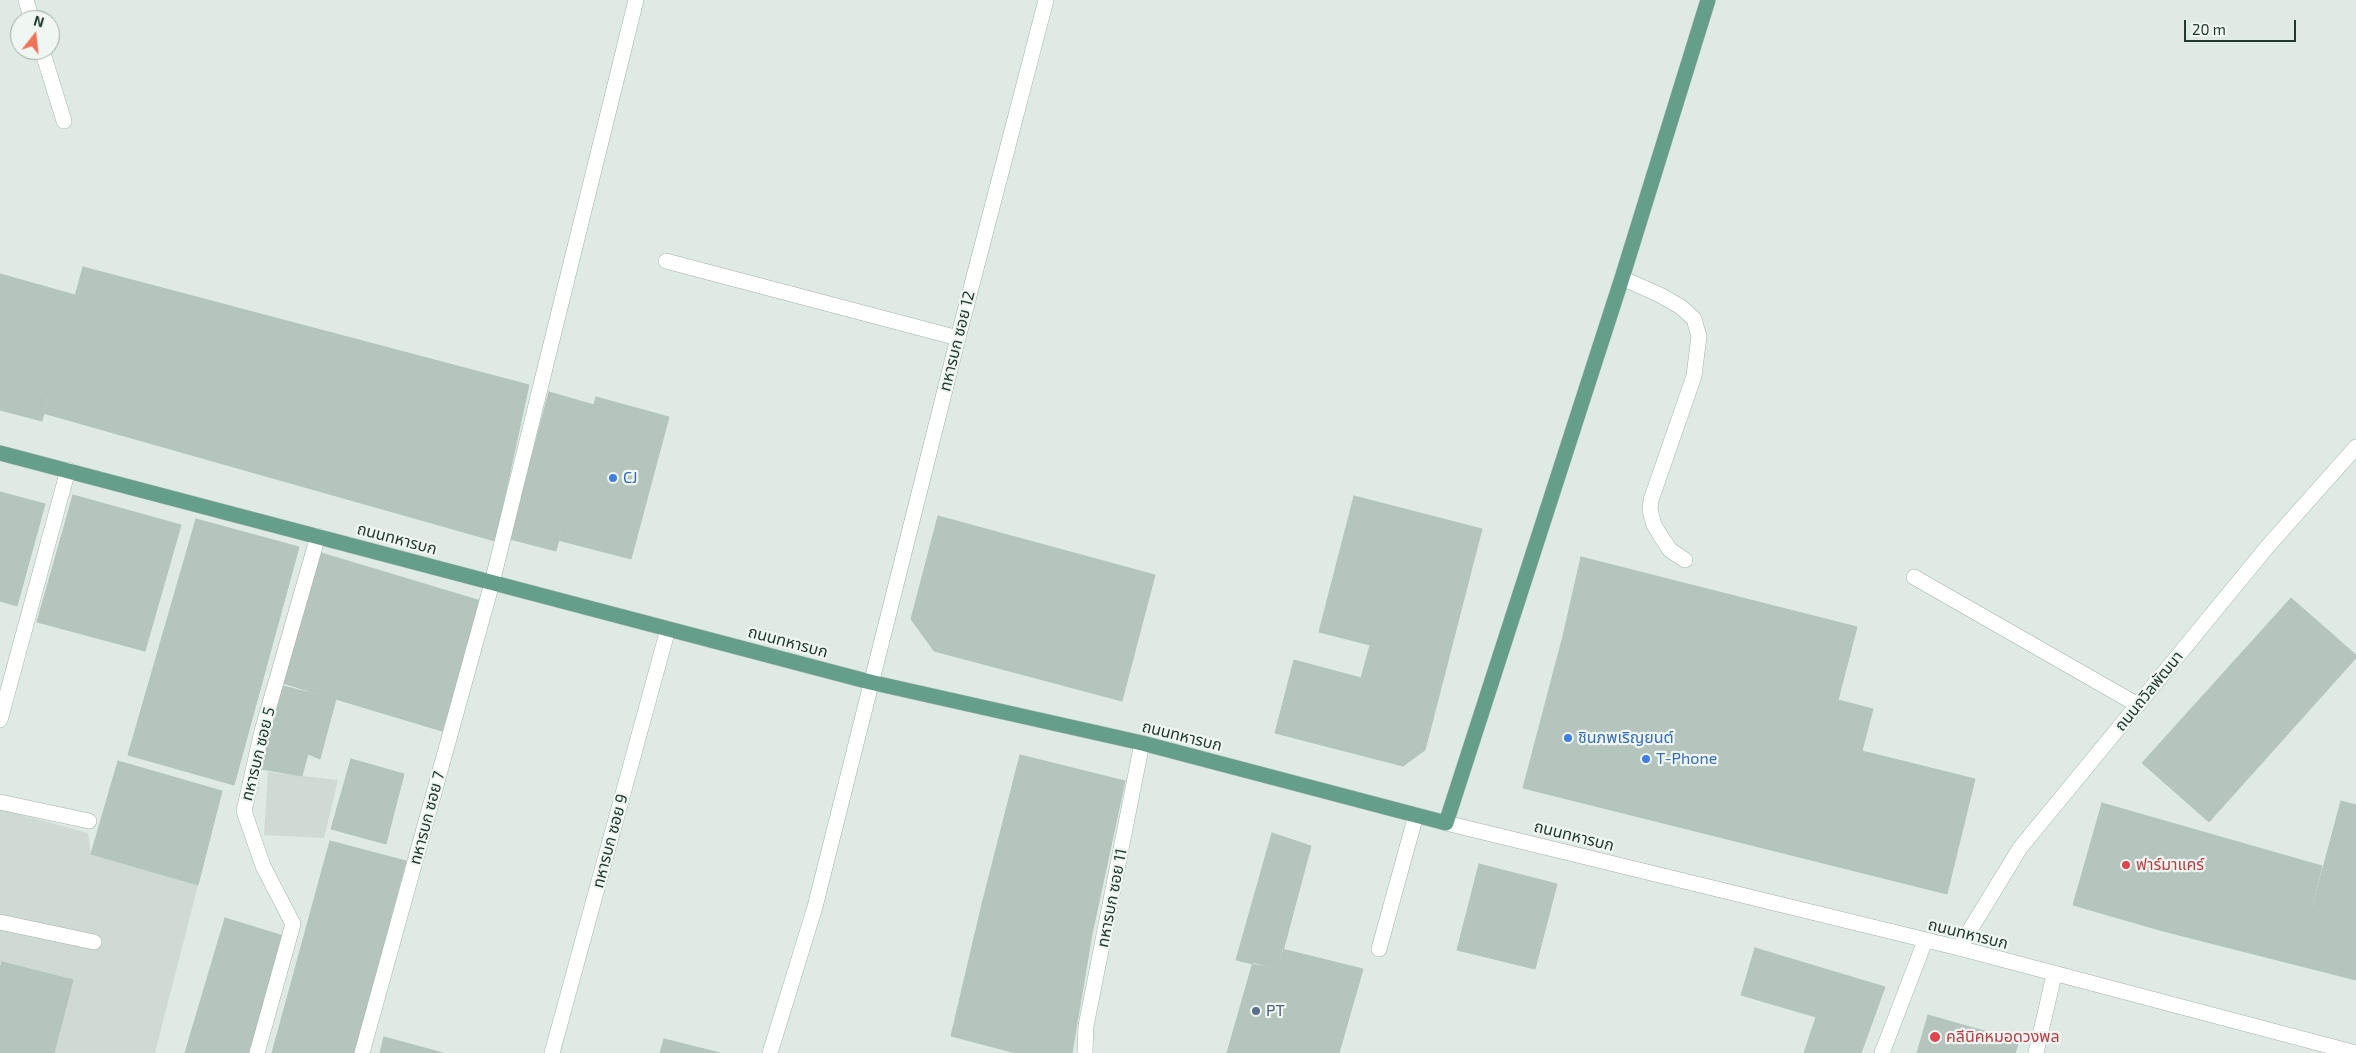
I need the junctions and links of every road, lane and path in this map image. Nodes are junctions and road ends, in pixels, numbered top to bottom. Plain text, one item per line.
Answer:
1 (636, 0) edge
2 (1046, 0) edge
3 (1708, 0) edge
4 (45, 60) edge
5 (64, 121) dead end
6 (666, 261) dead end
7 (1622, 278) junction
8 (958, 338) junction
9 (2356, 447) edge
10 (0, 453) edge
11 (68, 470) junction
12 (318, 536) junction
13 (1685, 560) dead end
14 (1914, 577) dead end
15 (492, 583) junction
16 (668, 629) junction
17 (870, 682) junction
18 (2138, 705) junction
19 (0, 720) edge
20 (1142, 743) junction
21 (0, 802) edge
22 (1416, 815) junction
23 (89, 821) dead end
24 (1446, 823) junction
25 (0, 922) edge
26 (1925, 941) junction
27 (94, 942) dead end
28 (1959, 948) junction
29 (1379, 949) dead end
30 (2054, 975) junction
31 (257, 1053) edge
32 (362, 1053) edge
33 (552, 1053) edge
34 (770, 1053) edge
35 (1084, 1053) edge
36 (1882, 1053) edge
37 (2036, 1053) edge
38 (2354, 1053) edge

1 - 15 street, ทหารบก ซอย 7
2 - 8 street, ทหารบก ซอย 12
3 - 7 main road
4 - 5 street
6 - 8 street
7 - 13 street
7 - 24 main road
8 - 17 street, ทหารบก ซอย 12
9 - 18 street, ถนนถวิลพัฒนา
10 - 11 main road, ถนนทหารบก
11 - 12 main road, ถนนทหารบก
11 - 19 street
12 - 15 main road, ถนนทหารบก
12 - 31 street, ทหารบก ซอย 5
14 - 18 street
15 - 16 main road, ถนนทหารบก
15 - 32 street, ทหารบก ซอย 7
16 - 17 main road, ถนนทหารบก
16 - 33 street, ทหารบก ซอย 9
17 - 20 main road, ถนนทหารบก
17 - 34 street, ทหารบก ซอย 12
18 - 28 street, ถนนถวิลพัฒนา
20 - 22 main road, ถนนทหารบก
20 - 35 street, ทหารบก ซอย 11
21 - 23 street
22 - 24 main road, ถนนทหารบก
22 - 29 street
24 - 26 street, ถนนทหารบก
25 - 27 street
26 - 28 street, ถนนทหารบก
26 - 36 street
28 - 30 street, ถนนทหารบก
30 - 37 street
30 - 38 street, ถนนทหารบก

